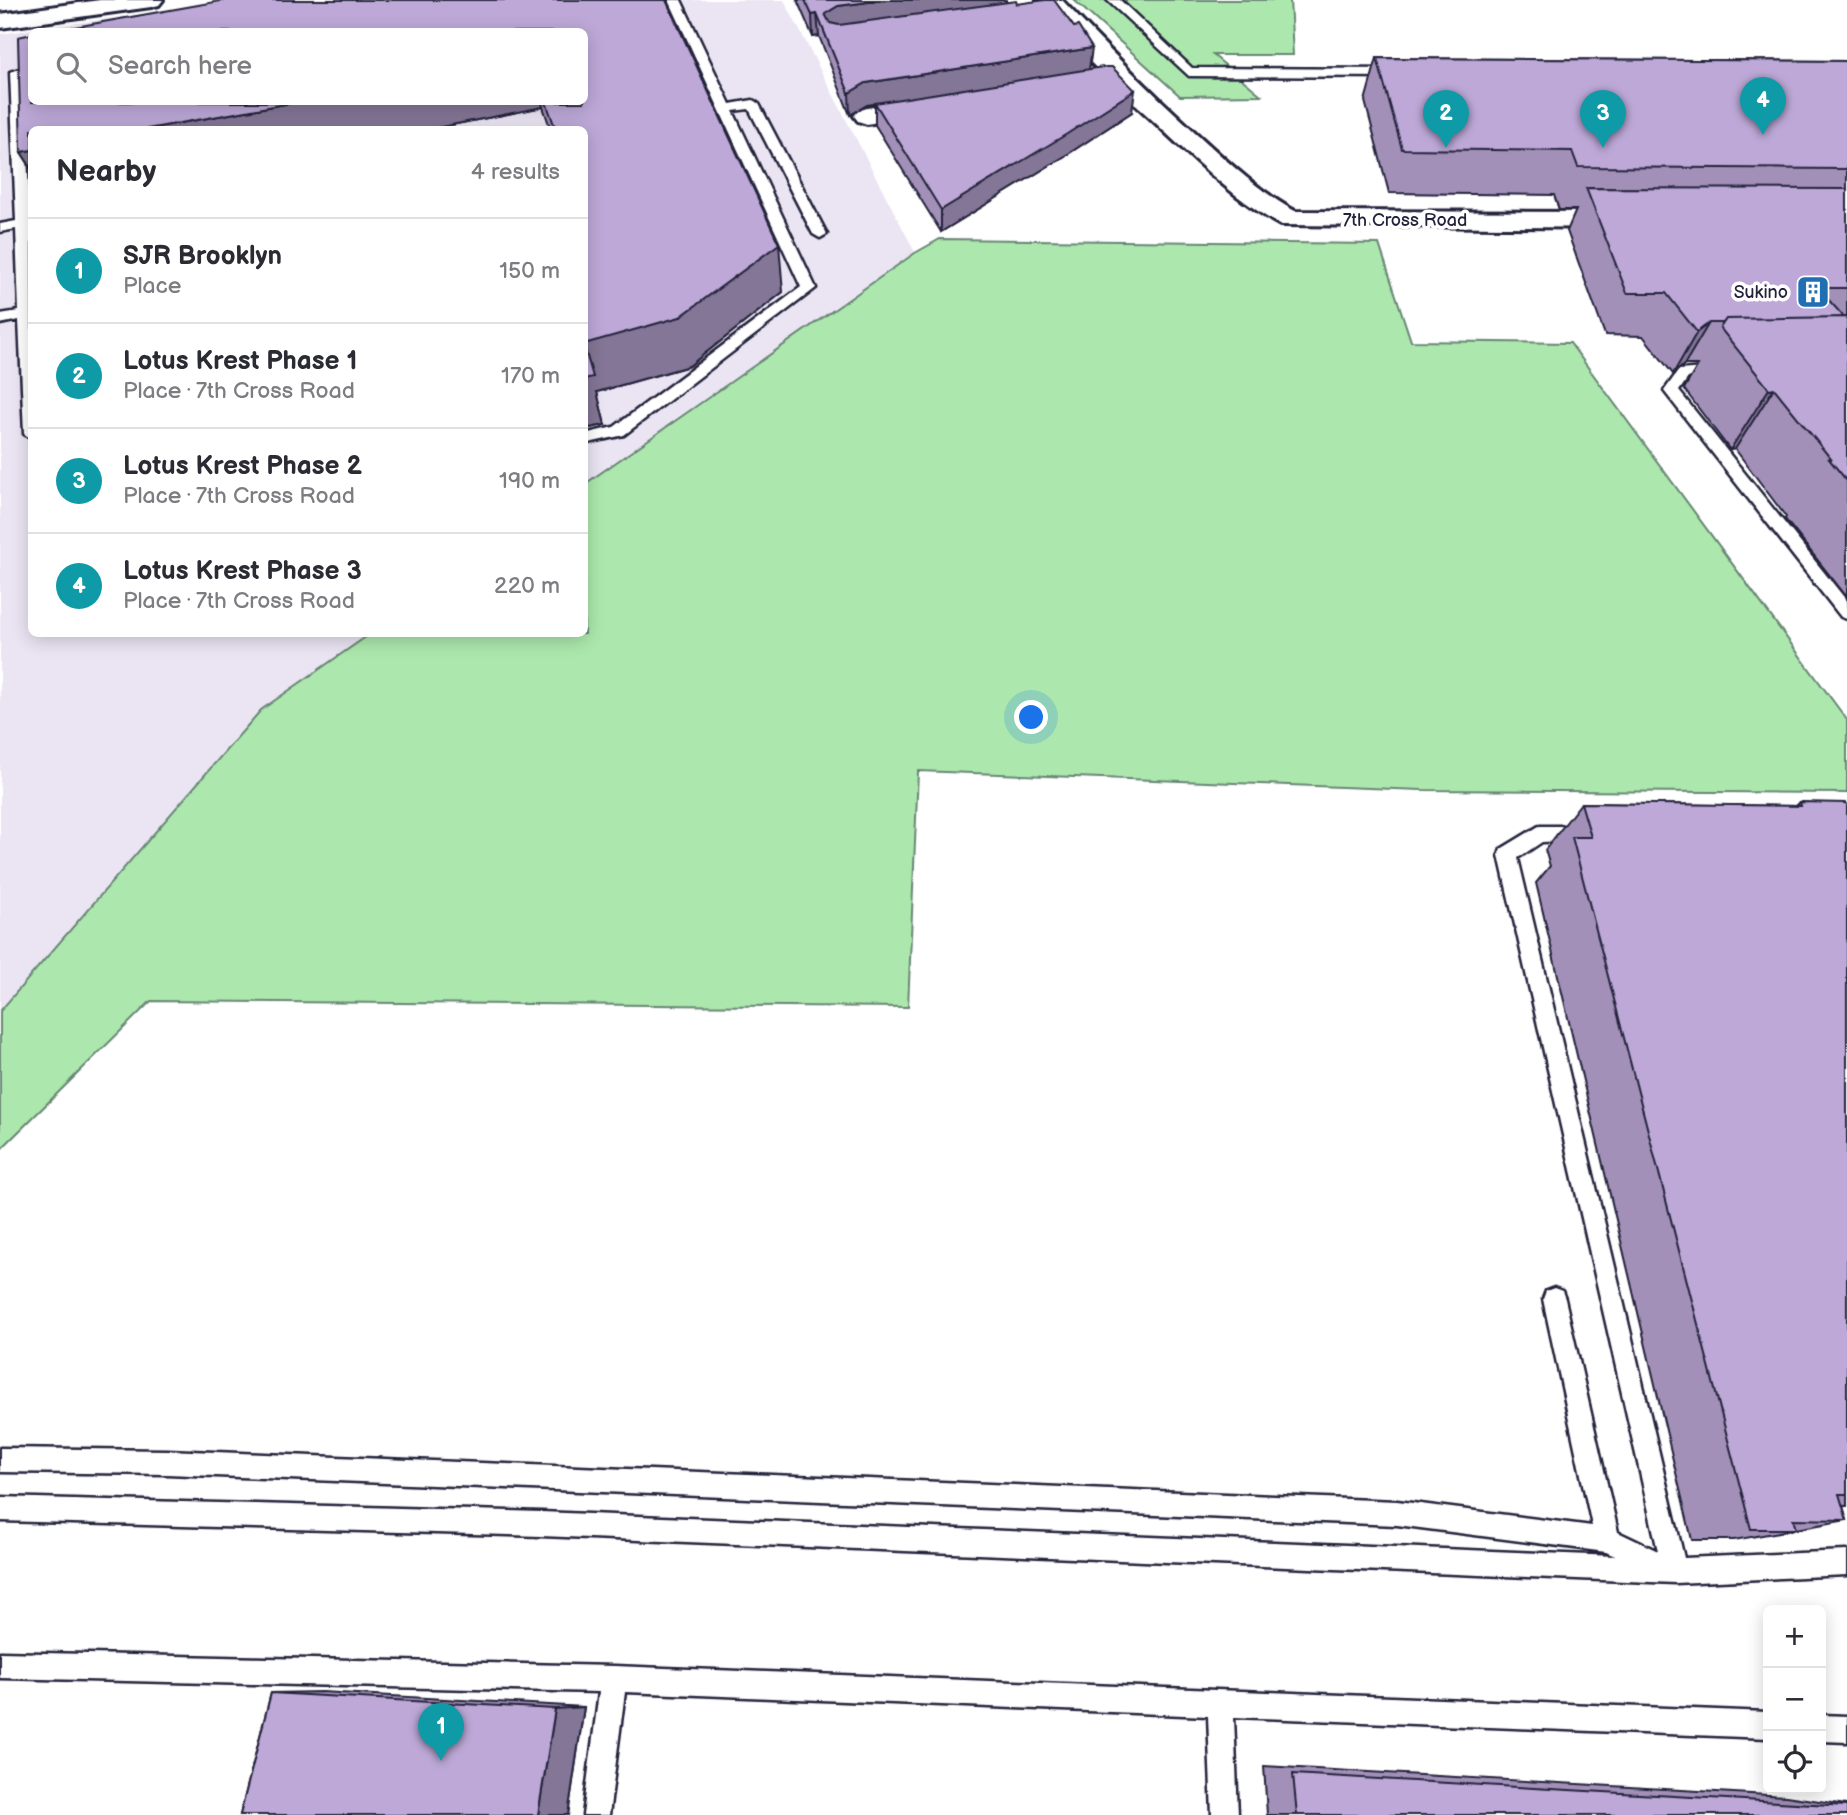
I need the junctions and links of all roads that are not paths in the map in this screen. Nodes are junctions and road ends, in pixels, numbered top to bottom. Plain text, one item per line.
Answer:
1 (151, 0) edge
2 (675, 0) edge
3 (1113, 0) edge
4 (1045, 6) edge
5 (0, 21) edge
6 (28, 70) edge
7 (1408, 73) edge
8 (1119, 76) junction
9 (1093, 80) edge
10 (947, 103) edge
11 (726, 109) junction
12 (867, 116) dead end
13 (1652, 220) edge
14 (24, 224) junction
15 (0, 228) edge
16 (820, 234) dead end
17 (24, 314) junction
18 (0, 319) edge
19 (1735, 372) edge
20 (28, 374) edge
21 (588, 438) edge
22 (1847, 613) edge
23 (1611, 834) edge
24 (1554, 1300) dead end
25 (0, 1460) edge
26 (0, 1509) edge
27 (1607, 1540) junction
28 (1847, 1563) edge
29 (1675, 1571) junction
30 (0, 1665) edge
31 (614, 1679) junction
32 (1220, 1702) junction
33 (1763, 1726) edge
34 (1826, 1728) edge
35 (1847, 1729) edge
36 (596, 1815) edge
37 (1225, 1815) edge

1 - 5 street
2 - 11 lane
3 - 7 lane
4 - 8 street, 7th Cross Road
6 - 14 lane
8 - 9 street
8 - 13 street, 7th Cross Road
10 - 12 street
11 - 16 lane
11 - 21 lane
14 - 15 lane
14 - 17 lane
17 - 18 lane
17 - 20 lane
19 - 22 lane
23 - 29 lane
24 - 27 lane
25 - 27 lane
26 - 29 lane
27 - 29 lane
28 - 29 lane
30 - 31 lane
31 - 32 lane
31 - 36 lane
32 - 33 lane
32 - 37 lane
34 - 35 lane

